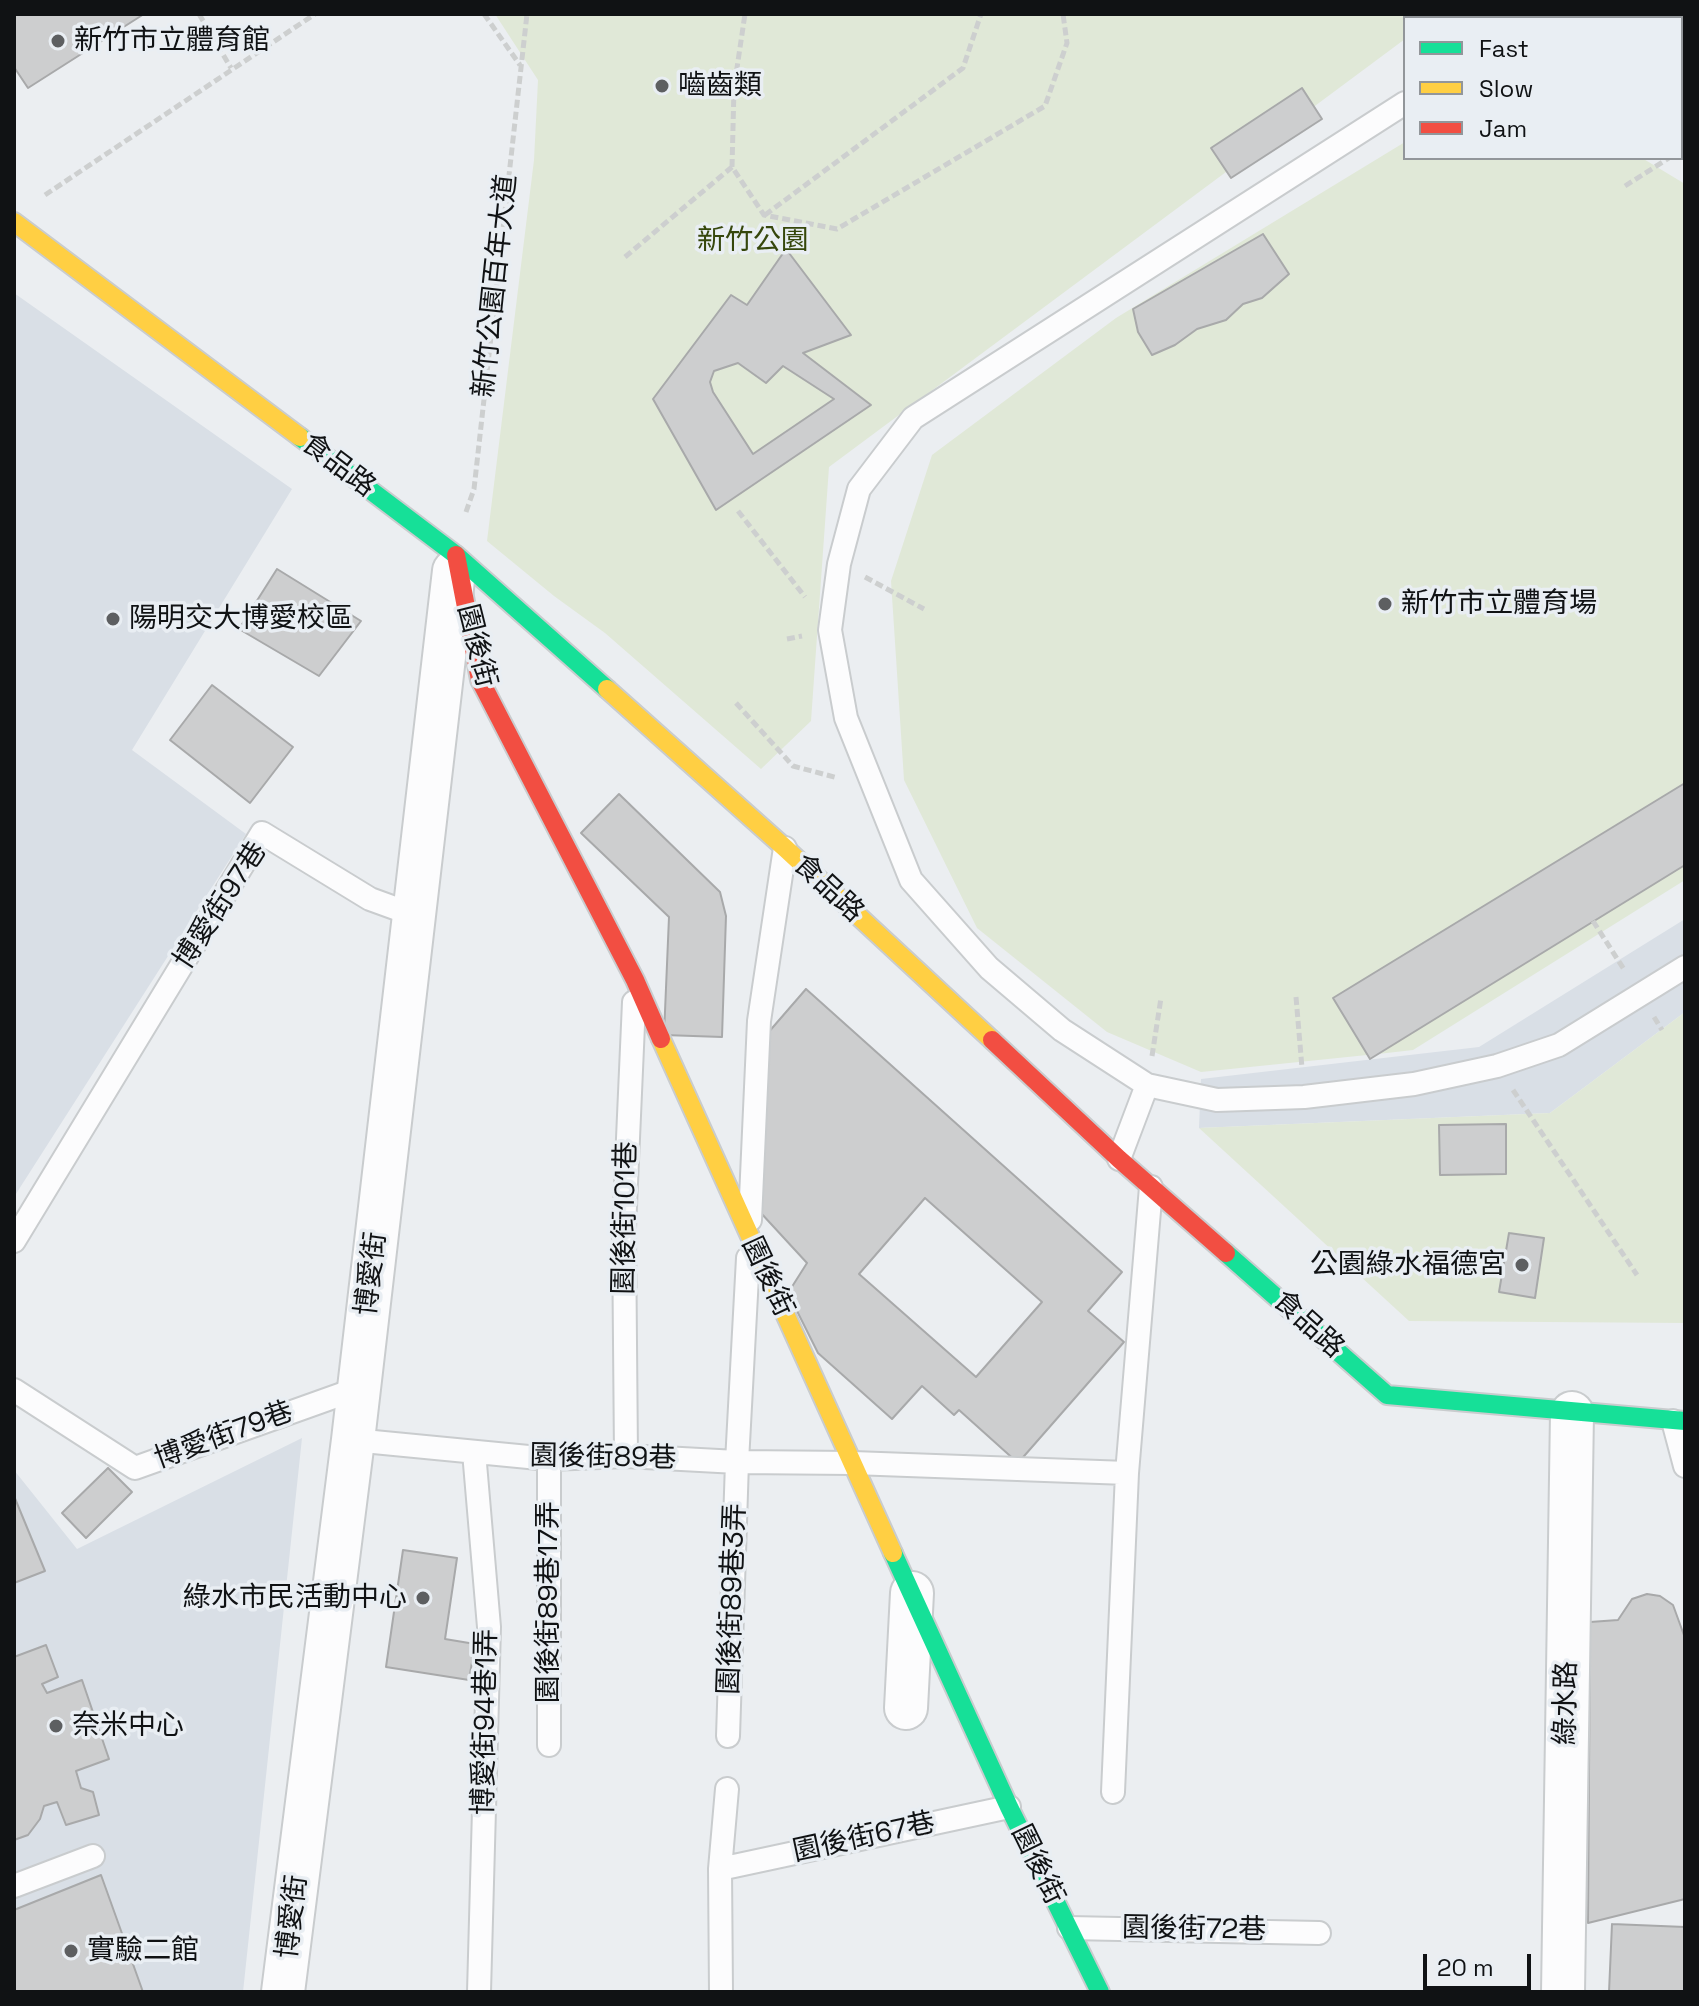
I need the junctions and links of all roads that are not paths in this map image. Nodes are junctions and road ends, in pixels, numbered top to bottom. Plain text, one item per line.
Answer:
1 (1403, 104) edge
2 (14, 222) edge
3 (456, 555) junction
4 (785, 848) junction
5 (414, 915) junction
6 (1685, 967) edge
7 (635, 980) junction
8 (1147, 1085) junction
9 (1119, 1159) junction
10 (1151, 1186) junction
11 (749, 1239) junction
12 (14, 1241) edge
13 (359, 1388) junction
14 (14, 1390) edge
15 (1572, 1413) junction
16 (1679, 1421) edge
17 (353, 1440) junction
18 (474, 1452) junction
19 (626, 1456) junction
20 (549, 1459) junction
21 (737, 1462) junction
22 (853, 1463) junction
23 (1685, 1466) edge
24 (1127, 1473) junction
25 (912, 1593) junction
26 (906, 1708) dead end
27 (728, 1736) dead end
28 (549, 1745) dead end
29 (727, 1789) dead end
30 (1113, 1792) dead end
31 (1009, 1807) junction
32 (93, 1856) dead end
33 (720, 1869) junction
34 (14, 1886) edge
35 (1069, 1928) junction
36 (1319, 1933) dead end
37 (283, 1992) edge
38 (479, 1992) edge
39 (721, 1992) edge
40 (1100, 1992) edge
41 (1563, 1992) edge

1 - 8 lane
2 - 3 street, 食品路
3 - 4 street, 食品路
3 - 5 street, 博愛街
3 - 7 street, 園後街
4 - 9 street, 食品路
4 - 11 lane, 園後街89巷3弄
5 - 12 lane, 博愛街97巷
5 - 13 street, 博愛街
6 - 8 lane
7 - 11 street, 園後街
7 - 19 lane, 園後街101巷
8 - 9 lane
9 - 10 street, 食品路
10 - 15 street, 食品路
10 - 24 lane
11 - 21 lane, 園後街89巷3弄
11 - 22 street, 園後街
13 - 14 lane, 博愛街79巷
13 - 17 street, 博愛街
15 - 16 street, 食品路
15 - 41 street, 綠水路
16 - 23 lane
17 - 18 lane, 園後街89巷
17 - 37 street, 博愛街
18 - 20 lane, 園後街89巷
18 - 38 lane, 博愛街94巷1弄
19 - 20 lane, 園後街89巷
19 - 21 lane, 園後街89巷
20 - 28 lane, 園後街89巷17弄
21 - 22 lane, 園後街89巷
21 - 27 lane, 園後街89巷3弄
22 - 24 lane, 園後街89巷
22 - 25 street, 園後街
24 - 30 lane
25 - 26 street
25 - 31 street, 園後街
29 - 33 lane
31 - 33 lane, 園後街67巷
31 - 35 street, 園後街
32 - 34 lane
33 - 39 lane
35 - 36 lane, 園後街72巷
35 - 40 street, 園後街

